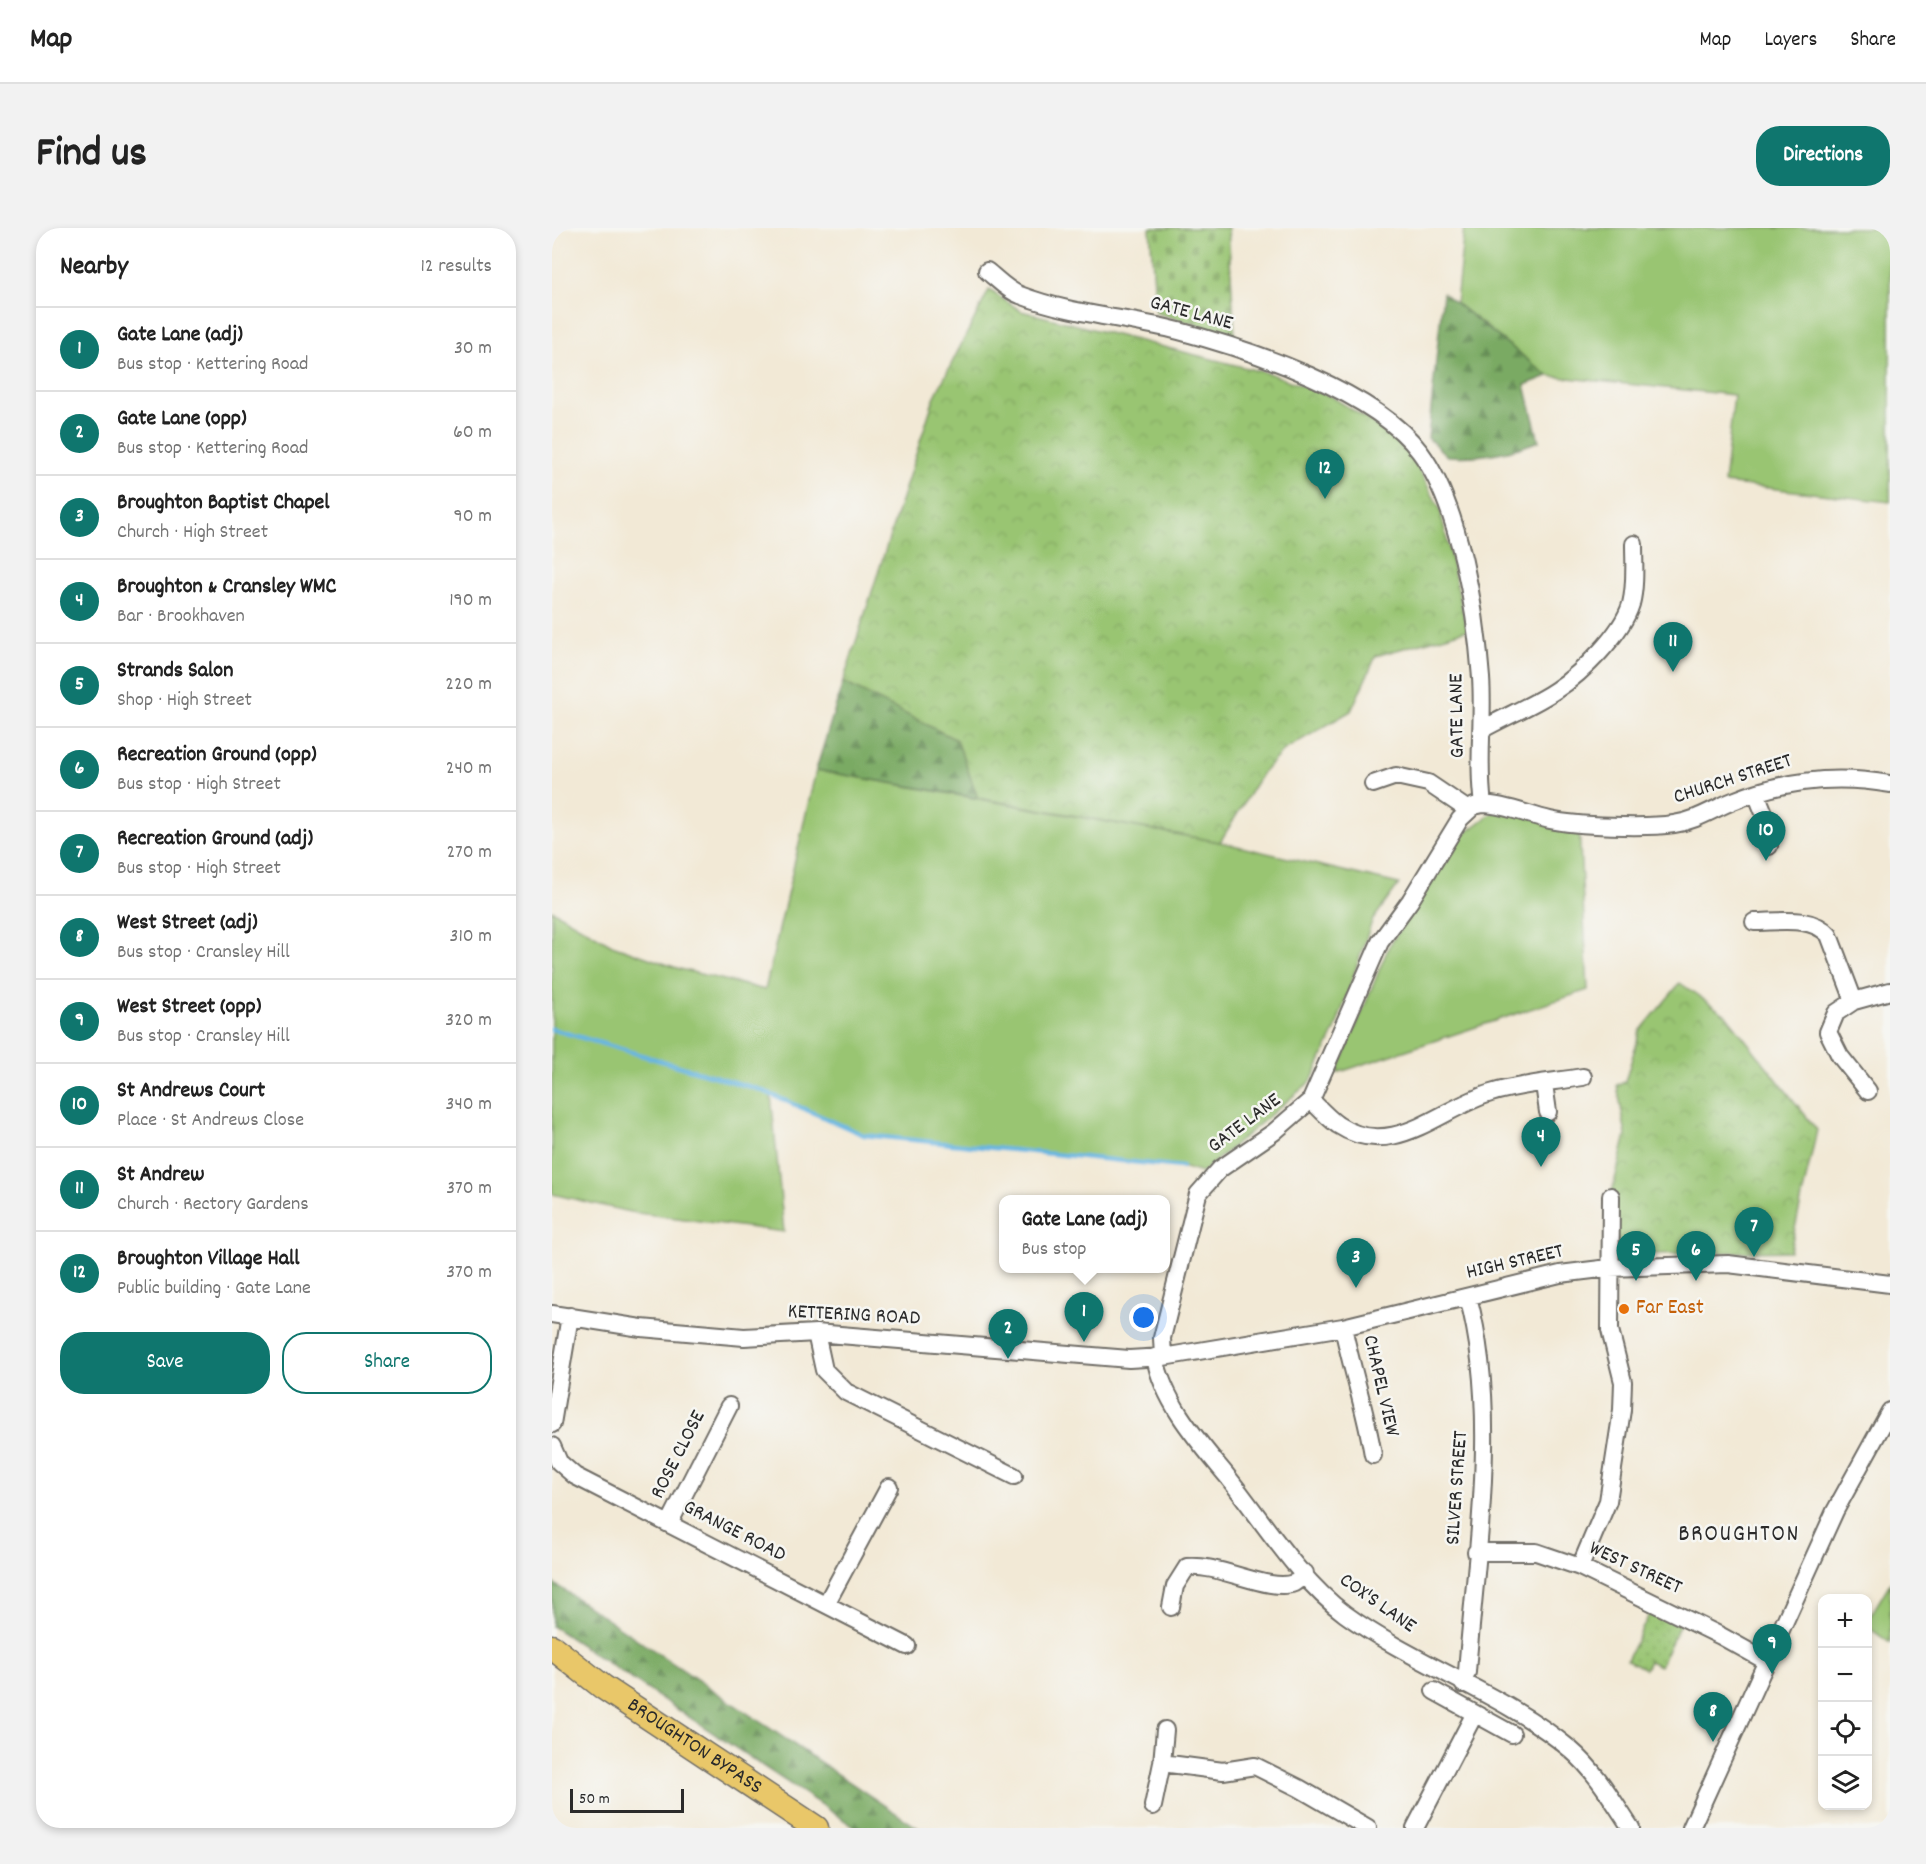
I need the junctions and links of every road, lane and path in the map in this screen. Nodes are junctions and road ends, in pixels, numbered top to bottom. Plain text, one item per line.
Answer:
1 (987, 271) dead end
2 (1635, 544) dead end
3 (1483, 729) junction
4 (1373, 784) dead end
5 (1890, 784) edge
6 (1756, 793) junction
7 (1476, 807) junction
8 (1769, 846) dead end
9 (1754, 922) dead end
10 (1890, 991) edge
11 (1854, 1000) junction
12 (1582, 1077) dead end
13 (1544, 1084) junction
14 (1868, 1091) dead end
15 (1311, 1100) junction
16 (1548, 1112) dead end
17 (1611, 1196) dead end
18 (1609, 1269) junction
19 (1890, 1284) edge
20 (1468, 1296) junction
21 (552, 1314) edge
22 (570, 1316) junction
23 (1343, 1327) junction
24 (816, 1333) junction
25 (1159, 1357) junction
26 (729, 1406) dead end
27 (1890, 1411) edge
28 (552, 1424) edge
29 (552, 1446) edge
30 (1373, 1455) dead end
31 (1014, 1476) dead end
32 (889, 1487) dead end
33 (669, 1524) junction
34 (1476, 1552) junction
35 (1580, 1567) junction
36 (1305, 1573) junction
37 (826, 1604) junction
38 (1171, 1607) dead end
39 (552, 1647) edge
40 (907, 1647) dead end
41 (552, 1659) edge
42 (1766, 1661) junction
43 (1463, 1684) junction
44 (603, 1687) junction
45 (1434, 1691) dead end
46 (1474, 1715) junction
47 (1165, 1730) dead end
48 (1512, 1734) dead end
49 (1162, 1763) junction
50 (1153, 1806) dead end
51 (816, 1828) edge
52 (1368, 1828) edge
53 (1415, 1828) edge
54 (1631, 1828) edge
55 (1690, 1828) edge

1 - 3 street, GATE LANE
2 - 3 street
3 - 7 street, GATE LANE
4 - 7 street
5 - 6 street, CHURCH STREET
6 - 7 street, CHURCH STREET
6 - 8 street
7 - 15 street, GATE LANE
9 - 11 street
10 - 11 street
11 - 14 street
12 - 13 street
13 - 15 street
13 - 16 street
15 - 25 street, GATE LANE
17 - 18 street
18 - 19 street, HIGH STREET
18 - 20 street, HIGH STREET
18 - 35 street
20 - 23 street, HIGH STREET
20 - 34 street, SILVER STREET
21 - 22 street, KETTERING ROAD
22 - 24 street, KETTERING ROAD
22 - 28 street
23 - 25 street, HIGH STREET
23 - 30 street, CHAPEL VIEW
24 - 25 street, KETTERING ROAD
24 - 31 street
25 - 36 street, COX'S LANE
26 - 33 street, ROSE CLOSE
27 - 42 street
29 - 33 street, GRANGE ROAD
32 - 37 street
33 - 37 street, GRANGE ROAD
34 - 35 street, WEST STREET
34 - 43 street, SILVER STREET
35 - 42 street, WEST STREET
36 - 38 street
36 - 43 street, COX'S LANE
37 - 40 street, GRANGE ROAD
39 - 44 highway, BROUGHTON BYPASS
41 - 44 highway, BROUGHTON BYPASS
42 - 55 street
43 - 54 street, COX'S LANE
44 - 51 highway, BROUGHTON BYPASS
45 - 46 street
46 - 48 street
46 - 53 street
47 - 49 street
49 - 50 street
49 - 52 street

